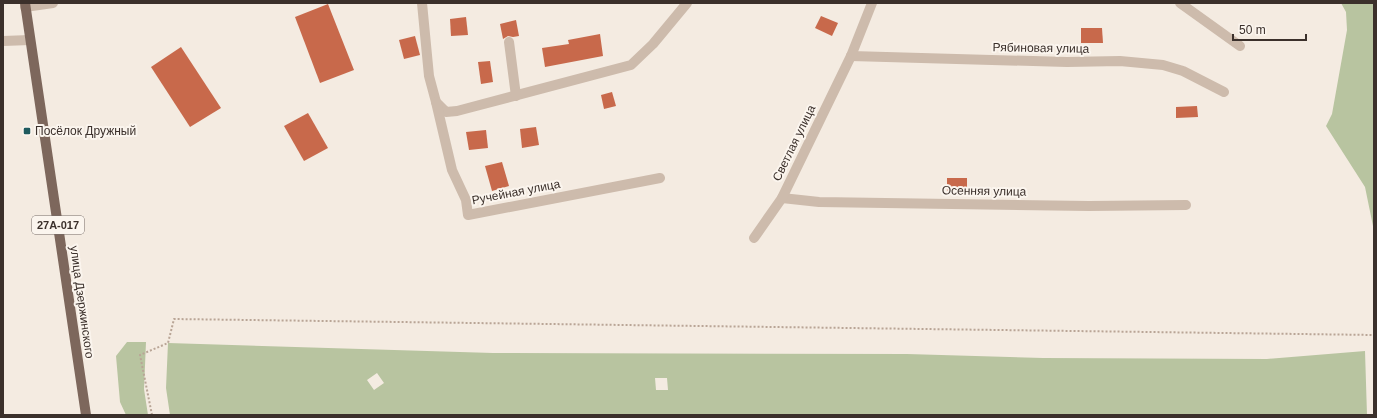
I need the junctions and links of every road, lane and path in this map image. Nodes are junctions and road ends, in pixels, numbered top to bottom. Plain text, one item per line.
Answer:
1 (53, 3) edge
2 (422, 3) edge
3 (687, 3) edge
4 (872, 3) edge
5 (1180, 3) edge
6 (25, 5) edge
7 (30, 40) junction
8 (3, 41) edge
9 (509, 42) dead end
10 (1240, 46) dead end
11 (851, 56) junction
12 (1224, 92) dead end
13 (516, 96) junction
14 (436, 102) junction
15 (660, 178) dead end
16 (782, 198) junction
17 (1186, 205) dead end
18 (754, 238) dead end
19 (1374, 335) edge
20 (86, 415) edge
21 (152, 415) edge

1 - 6 street
2 - 14 street
3 - 13 street
4 - 11 street, Светлая улица
5 - 10 street
6 - 7 main road, улица Дзержинского / 27А-017
7 - 8 street
7 - 20 main road, улица Дзержинского / 27А-017
9 - 13 street
11 - 12 street, Рябиновая улица
11 - 16 street, Светлая улица
13 - 14 street
14 - 15 street, Ручейная улица
16 - 17 street, Осенняя улица
16 - 18 street, Светлая улица
19 - 21 path

